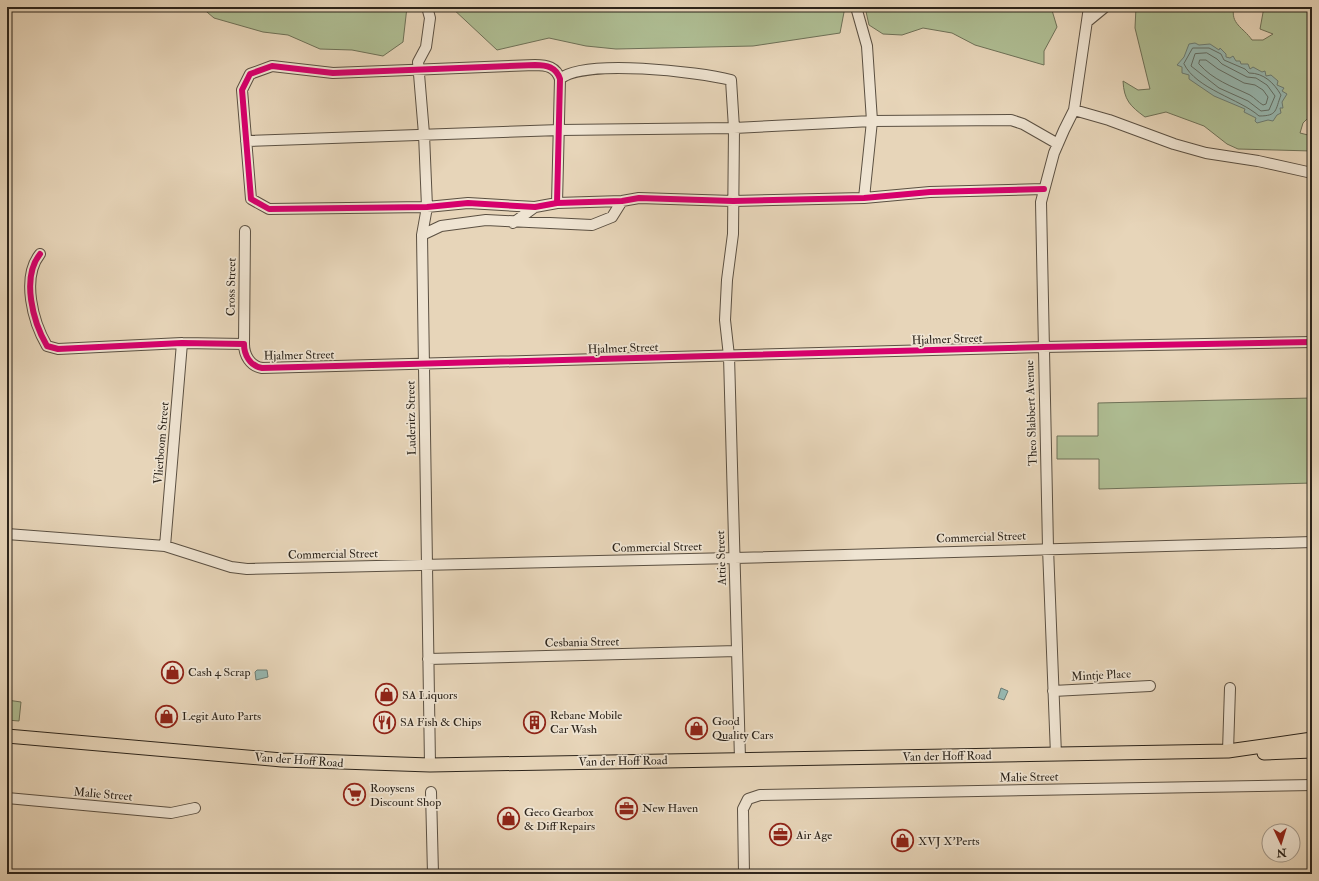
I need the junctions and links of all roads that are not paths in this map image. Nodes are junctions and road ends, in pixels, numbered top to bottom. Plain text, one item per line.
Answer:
1 (427, 7) edge
2 (856, 7) edge
3 (1089, 7) edge
4 (1105, 7) edge
5 (1088, 21) junction
6 (419, 71) junction
7 (560, 79) junction
8 (1074, 110) junction
9 (872, 121) junction
10 (734, 128) junction
11 (560, 130) junction
12 (424, 134) junction
13 (246, 141) junction
14 (1058, 144) junction
15 (1312, 173) edge
16 (1044, 189) junction
17 (864, 198) junction
18 (622, 201) junction
19 (733, 201) junction
20 (557, 203) junction
21 (427, 207) junction
22 (535, 207) junction
23 (513, 223) junction
24 (245, 231) dead end
25 (422, 235) junction
26 (40, 254) dead end
27 (1312, 342) edge
28 (182, 343) junction
29 (244, 344) junction
30 (1042, 347) junction
31 (729, 356) junction
32 (423, 364) junction
33 (7, 534) edge
34 (1312, 542) edge
35 (165, 546) junction
36 (1048, 548) junction
37 (734, 558) junction
38 (427, 565) junction
39 (737, 651) junction
40 (428, 659) junction
41 (1150, 686) dead end
42 (1230, 688) dead end
43 (1053, 691) junction
44 (7, 736) edge
45 (1312, 738) edge
46 (1235, 750) junction
47 (1312, 751) edge
48 (1056, 755) junction
49 (740, 760) junction
50 (430, 765) junction
51 (1312, 785) edge
52 (431, 792) dead end
53 (7, 798) edge
54 (195, 808) dead end
55 (433, 874) edge
56 (744, 874) edge

1 - 6 street, Luderitz Street
2 - 9 street
3 - 5 street, Theo Slabbert Avenue
4 - 5 street
5 - 8 street, Theo Slabbert Avenue
6 - 7 street
6 - 12 street, Luderitz Street
6 - 13 street
7 - 10 street, Attie Street
7 - 11 street
8 - 14 street, Theo Slabbert Avenue
8 - 15 street
9 - 10 street
9 - 14 street
9 - 17 street
10 - 11 street
10 - 19 street, Attie Street
11 - 12 street
11 - 20 street
12 - 13 street
12 - 21 street, Luderitz Street
13 - 21 street
14 - 16 street, Theo Slabbert Avenue
16 - 17 street
16 - 30 street, Theo Slabbert Avenue
17 - 19 street
18 - 19 street
18 - 20 street
18 - 23 street
19 - 31 street, Attie Street
20 - 22 street
21 - 22 street
21 - 25 street, Luderitz Street
22 - 23 street
23 - 25 street
24 - 29 street, Cross Street
25 - 32 street, Luderitz Street
26 - 28 street
27 - 30 street, Hjalmer Street
28 - 29 street
28 - 35 street, Vlierboom Street
29 - 32 street, Hjalmer Street
30 - 31 street, Hjalmer Street
30 - 36 street, Theo Slabbert Avenue
31 - 32 street, Hjalmer Street
31 - 37 street, Attie Street
32 - 38 street, Luderitz Street
33 - 35 street, Commercial Street
34 - 36 street, Commercial Street
35 - 38 street, Commercial Street
36 - 37 street, Commercial Street
36 - 43 street, Theo Slabbert Avenue
37 - 38 street, Commercial Street
37 - 39 street, Attie Street
38 - 40 street, Luderitz Street
39 - 40 street, Cesbania Street
39 - 49 street, Attie Street
40 - 50 street, Luderitz Street
41 - 43 street, Mintje Place
42 - 46 street
43 - 48 street, Theo Slabbert Avenue
44 - 50 main road, Van der Hoff Road
45 - 46 main road, Van der Hoff Road
46 - 47 main road, Van der Hoff Road
46 - 48 main road, Van der Hoff Road
48 - 49 main road, Van der Hoff Road
49 - 50 main road, Van der Hoff Road
51 - 56 street, Malie Street
52 - 55 street
53 - 54 street, Malie Street

